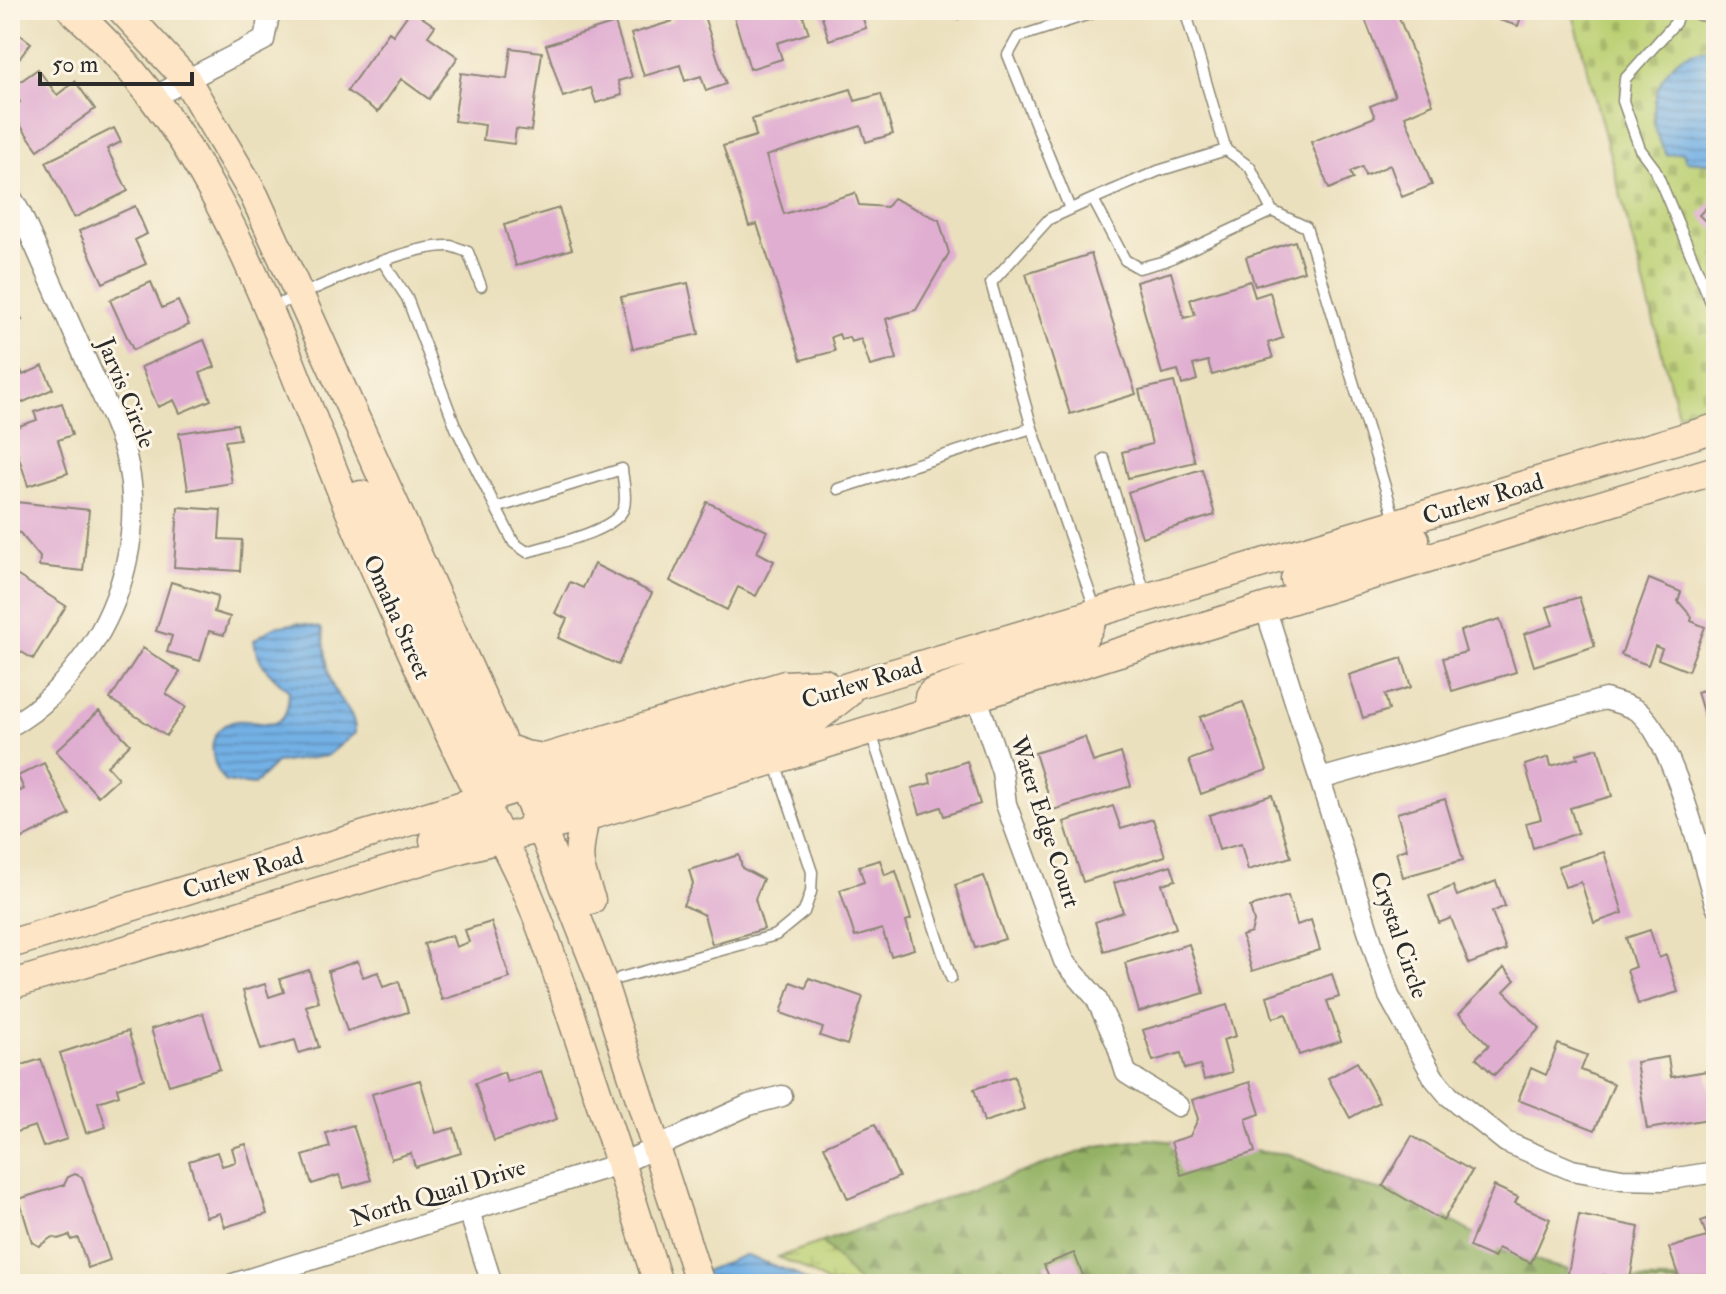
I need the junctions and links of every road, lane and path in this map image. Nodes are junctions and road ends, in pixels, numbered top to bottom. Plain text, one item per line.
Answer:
1 (72, 10) edge
2 (122, 10) edge
3 (270, 10) edge
4 (1102, 10) edge
5 (1185, 10) edge
6 (1679, 10) edge
7 (1689, 10) edge
8 (1716, 16) edge
9 (186, 79) junction
10 (152, 98) junction
11 (1226, 150) junction
12 (10, 195) edge
13 (1093, 199) junction
14 (1070, 209) junction
15 (1272, 211) junction
16 (383, 262) junction
17 (481, 286) dead end
18 (299, 296) junction
19 (268, 309) junction
20 (1716, 314) edge
21 (1032, 428) junction
22 (1716, 428) edge
23 (1104, 459) dead end
24 (1716, 470) edge
25 (838, 489) dead end
26 (1479, 500) junction
27 (496, 508) junction
28 (1396, 525) junction
29 (1147, 598) junction
30 (1265, 607) junction
31 (1096, 613) junction
32 (864, 682) junction
33 (977, 698) junction
34 (910, 719) junction
35 (10, 726) edge
36 (871, 731) junction
37 (505, 748) junction
38 (774, 760) junction
39 (1320, 779) junction
40 (508, 814) junction
41 (585, 817) junction
42 (1716, 906) edge
43 (10, 944) edge
44 (620, 978) junction
45 (951, 978) dead end
46 (10, 985) edge
47 (634, 1076) junction
48 (782, 1096) dead end
49 (1178, 1106) dead end
50 (657, 1145) junction
51 (622, 1163) junction
52 (1716, 1172) edge
53 (469, 1211) junction
54 (655, 1273) edge
55 (233, 1284) edge
56 (492, 1284) edge
57 (700, 1284) edge

1 - 10 main road, Omaha Street
2 - 9 main road, Omaha Street
3 - 9 street
4 - 14 lane
5 - 11 lane
6 - 20 lane
7 - 8 lane
9 - 10 street
9 - 18 main road, Omaha Street
10 - 19 main road, Omaha Street
11 - 13 lane
11 - 15 lane
12 - 35 street, Jarvis Circle
13 - 14 lane
13 - 15 lane
14 - 21 lane
15 - 28 lane
16 - 17 lane
16 - 18 lane
16 - 27 lane
18 - 19 lane
18 - 37 main road, Omaha Street
19 - 40 main road, Omaha Street
21 - 25 lane
21 - 31 lane
22 - 26 main road, Curlew Road
23 - 29 lane
24 - 30 main road, Curlew Road
26 - 28 main road, Curlew Road
26 - 30 main road
27 - 27 lane
28 - 29 main road, Curlew Road
29 - 31 main road, Curlew Road
30 - 33 main road, Curlew Road
30 - 39 street, Crystal Circle
31 - 32 main road, Curlew Road
31 - 34 main road
32 - 37 main road
32 - 40 main road, Curlew Road
33 - 34 main road, Curlew Road
33 - 49 street, Water Edge Court
34 - 36 main road, Curlew Road
36 - 38 main road, Curlew Road
36 - 45 lane
37 - 40 main road, Omaha Street
38 - 41 main road, Curlew Road
38 - 44 lane
39 - 42 street
39 - 52 street, Crystal Circle
40 - 41 main road, Curlew Road
40 - 43 main road, Curlew Road
40 - 46 main road, Curlew Road
40 - 47 main road, Omaha Street
40 - 51 main road, Omaha Street
41 - 44 main road
44 - 47 main road
47 - 50 main road, Omaha Street
48 - 50 street, North Quail Drive
50 - 51 street, North Quail Drive
50 - 57 main road, Omaha Street
51 - 53 street, North Quail Drive
51 - 54 main road, Omaha Street
53 - 55 street, North Quail Drive
53 - 56 street

